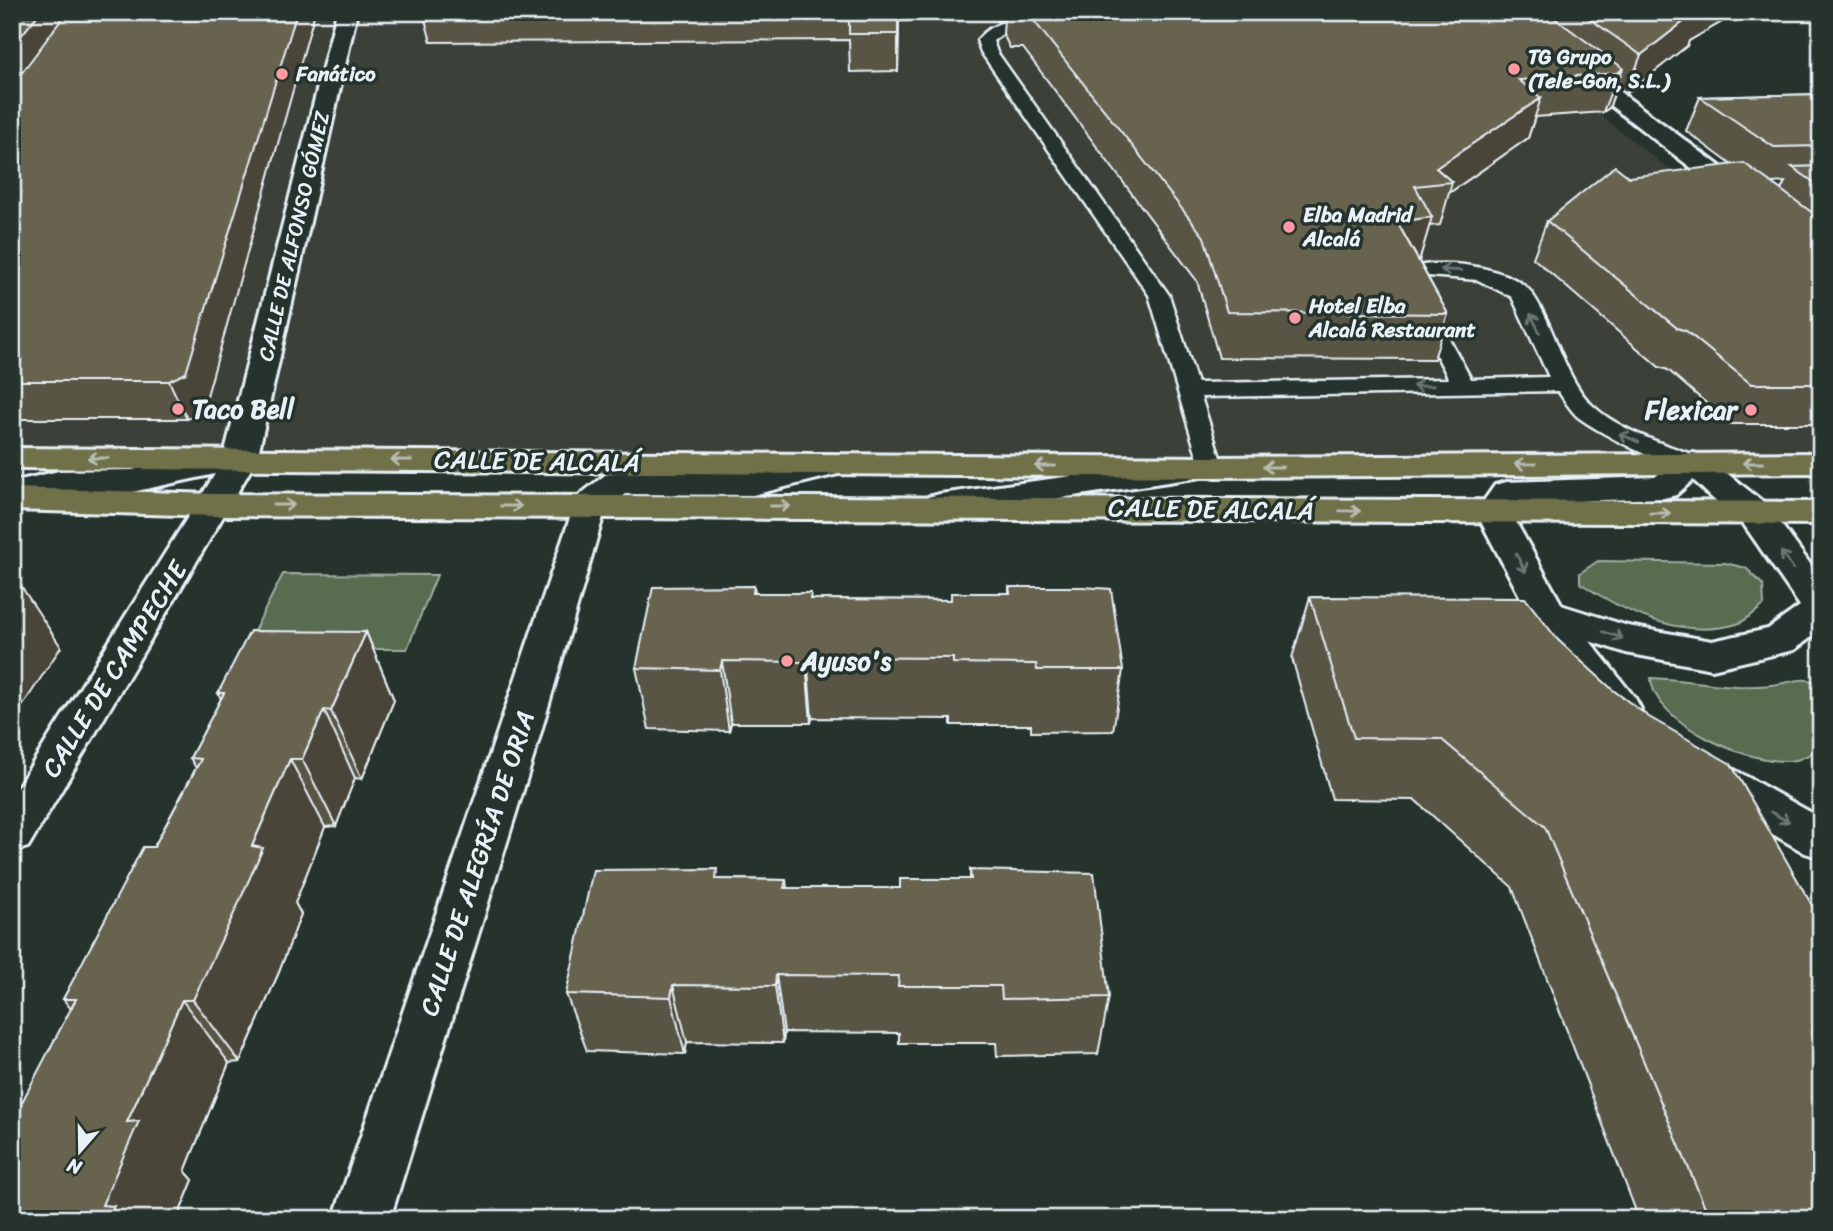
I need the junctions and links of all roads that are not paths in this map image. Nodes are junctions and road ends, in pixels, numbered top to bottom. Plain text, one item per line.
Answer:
1 (347, 12) edge
2 (1502, 14) edge
3 (1531, 15) edge
4 (1056, 19) edge
5 (1779, 192) edge
6 (1738, 194) junction
7 (1821, 254) edge
8 (1564, 384) junction
9 (1464, 386) junction
10 (1187, 390) junction
11 (12, 458) edge
12 (240, 458) junction
13 (1693, 463) junction
14 (1821, 463) edge
15 (834, 465) junction
16 (1211, 467) junction
17 (12, 493) edge
18 (12, 499) edge
19 (215, 505) junction
20 (589, 505) junction
21 (928, 507) junction
22 (1812, 510) edge
23 (1494, 512) junction
24 (1754, 513) junction
25 (1821, 608) edge
26 (1548, 614) junction
27 (12, 834) edge
28 (1821, 840) edge
29 (361, 1219) edge

1 - 12 street, CALLE DE ALFONSO GÓMEZ
2 - 3 street
2 - 6 street
4 - 10 lane
5 - 6 street
6 - 7 street
8 - 9 lane
8 -> 9 lane
13 -> 8 lane
9 -> 10 lane
10 - 16 lane
12 -> 11 main road, CALLE DE ALCALÁ
15 -> 12 main road, CALLE DE ALCALÁ
12 - 17 street, CALLE DE ALCALÁ
12 - 19 street
14 -> 13 main road, CALLE DE ALCALÁ
13 -> 16 main road, CALLE DE ALCALÁ
13 - 23 street
13 - 24 street
16 -> 15 main road, CALLE DE ALCALÁ
15 - 20 street, CALLE DE ALCALÁ
16 - 21 street, CALLE DE ALCALÁ
18 - 19 main road, CALLE DE ALCALÁ
19 -> 20 main road, CALLE DE ALCALÁ
19 - 27 street, CALLE DE CAMPECHE
20 -> 21 main road, CALLE DE ALCALÁ
20 - 29 street, CALLE DE ALEGRÍA DE ORIA
21 -> 23 main road, CALLE DE ALCALÁ
22 - 24 main road, CALLE DE ALCALÁ
23 -> 24 main road, CALLE DE ALCALÁ
23 -> 26 street
25 -> 24 street
26 -> 25 street
26 -> 28 street

